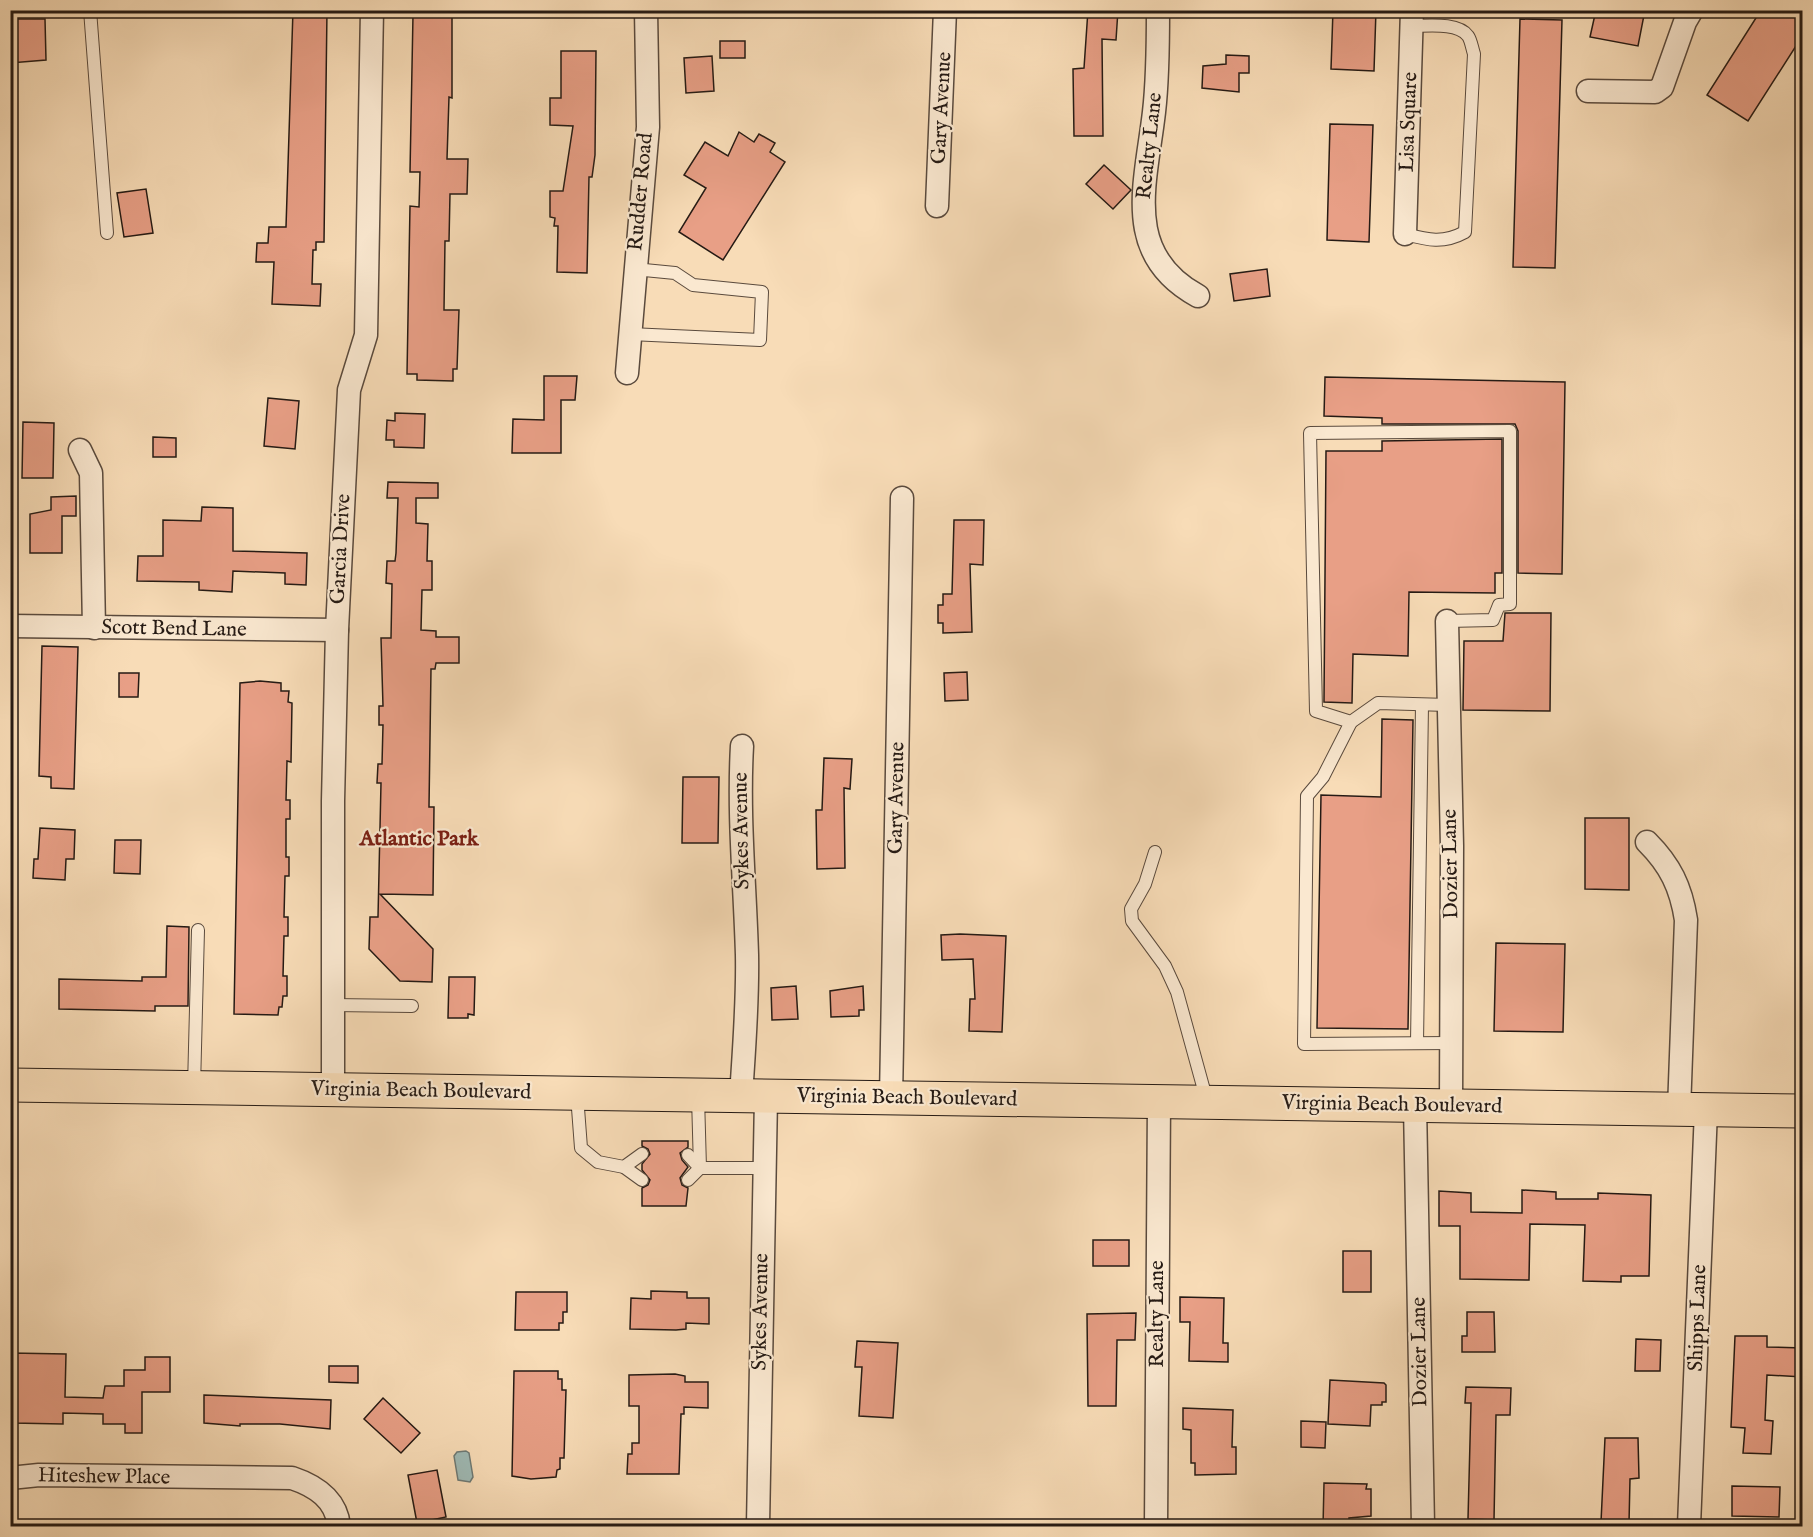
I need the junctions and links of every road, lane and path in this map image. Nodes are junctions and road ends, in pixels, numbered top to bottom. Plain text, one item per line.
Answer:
1 (90, 10) edge
2 (372, 10) edge
3 (646, 10) edge
4 (945, 10) edge
5 (1158, 10) edge
6 (1692, 10) edge
7 (1412, 18) edge
8 (1588, 91) dead end
9 (937, 206) dead end
10 (107, 233) dead end
11 (1405, 234) joint
12 (634, 269) junction
13 (1198, 296) dead end
14 (630, 334) junction
15 (627, 373) dead end
16 (80, 450) dead end
17 (902, 498) dead end
18 (1447, 621) joint
19 (10, 626) edge
20 (94, 628) junction
21 (337, 630) junction
22 (1422, 705) junction
23 (1448, 705) junction
24 (1350, 722) junction
25 (742, 746) dead end
26 (1647, 842) dead end
27 (1155, 852) dead end
28 (198, 930) dead end
29 (332, 1005) junction
30 (412, 1006) dead end
31 (1417, 1043) junction
32 (1452, 1043) junction
33 (10, 1085) edge
34 (194, 1088) junction
35 (333, 1090) junction
36 (577, 1094) junction
37 (698, 1096) junction
38 (754, 1096) junction
39 (891, 1098) junction
40 (1159, 1101) junction
41 (1207, 1102) junction
42 (1415, 1105) junction
43 (1451, 1106) junction
44 (1693, 1110) junction
45 (1803, 1111) edge
46 (642, 1154) dead end
47 (688, 1155) dead end
48 (624, 1167) junction
49 (700, 1168) junction
50 (764, 1168) junction
51 (642, 1180) dead end
52 (688, 1180) dead end
53 (10, 1478) edge
54 (339, 1527) edge
55 (758, 1527) edge
56 (1156, 1527) edge
57 (1423, 1527) edge
58 (1689, 1527) edge

1 - 10 lane
2 - 21 street, Garcia Drive
3 - 12 street, Rudder Road
4 - 9 street, Gary Avenue
5 - 13 street, Realty Lane
6 - 8 street
7 - 11 street, Lisa Square
7 - 11 lane
12 - 14 street, Rudder Road
12 - 14 lane
14 - 15 street, Rudder Road
16 - 20 street
17 - 39 street, Gary Avenue
18 - 23 street, Dozier Lane
18 - 24 lane
19 - 20 street, Scott Bend Lane
20 - 21 street, Scott Bend Lane
21 - 29 street, Garcia Drive
22 - 23 lane
22 - 24 lane
22 - 31 lane
23 - 32 street, Dozier Lane
24 - 31 lane
25 - 38 street, Sykes Avenue
26 - 44 street, Shipps Lane
27 - 41 lane
28 - 34 lane
29 - 30 lane
29 - 35 street, Garcia Drive
31 - 32 lane
32 - 43 street, Dozier Lane
33 - 34 main road, Virginia Beach Boulevard
34 - 35 main road, Virginia Beach Boulevard
35 - 36 main road, Virginia Beach Boulevard
36 - 37 main road, Virginia Beach Boulevard
36 - 48 lane
37 - 38 main road, Virginia Beach Boulevard
37 - 49 lane
38 - 39 main road, Virginia Beach Boulevard
38 - 50 street, Sykes Avenue
39 - 40 main road, Virginia Beach Boulevard
40 - 41 main road, Virginia Beach Boulevard
40 - 56 street, Realty Lane
41 - 42 main road, Virginia Beach Boulevard
42 - 43 main road, Virginia Beach Boulevard
42 - 57 street, Dozier Lane
43 - 44 main road, Virginia Beach Boulevard
44 - 45 main road, Virginia Beach Boulevard
44 - 58 street, Shipps Lane
46 - 48 lane
47 - 49 lane
48 - 51 lane
49 - 50 lane
49 - 52 lane
50 - 55 street, Sykes Avenue
53 - 54 street, Hiteshew Place

